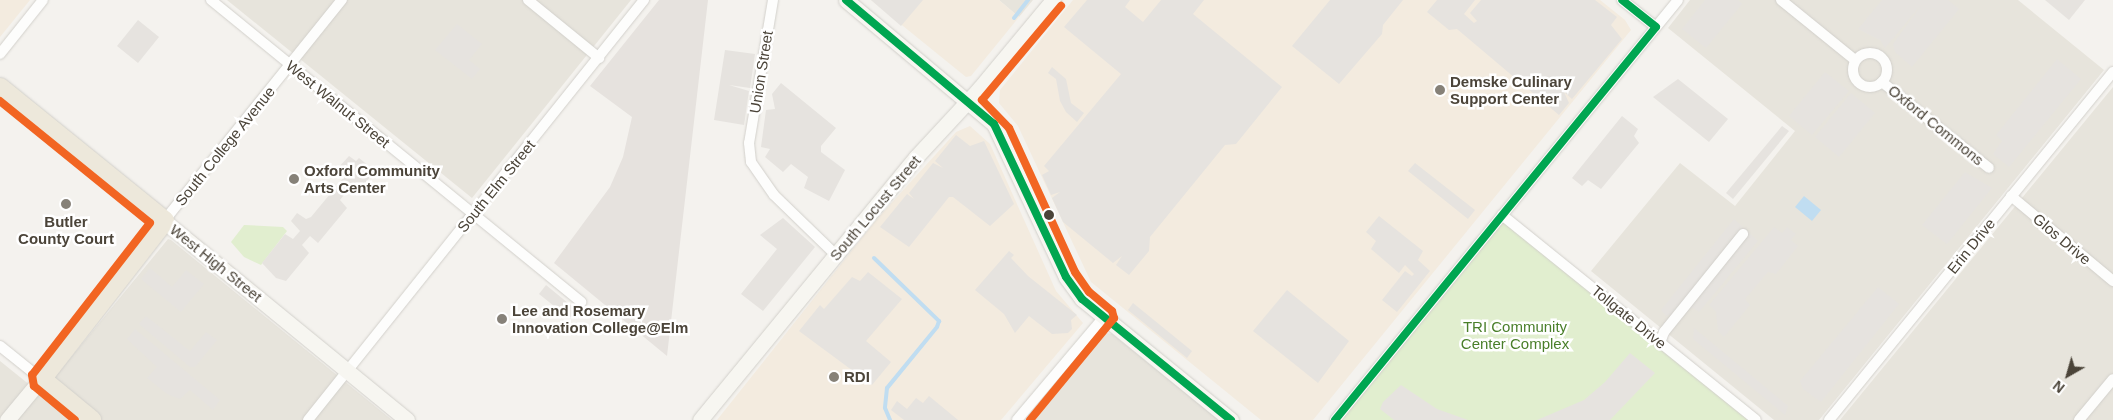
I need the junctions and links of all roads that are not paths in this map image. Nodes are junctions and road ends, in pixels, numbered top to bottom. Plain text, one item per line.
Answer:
1 (44, 0) edge
2 (211, 0) edge
3 (342, 0) edge
4 (528, 0) edge
5 (644, 0) edge
6 (773, 0) edge
7 (846, 0) edge
8 (1053, 0) edge
9 (1622, 0) edge
10 (1678, 0) edge
11 (1781, 0) edge
12 (1656, 27) junction
13 (0, 54) edge
14 (599, 58) junction
15 (1855, 60) junction
16 (290, 65) junction
17 (2113, 72) edge
18 (1882, 82) junction
19 (0, 88) edge
20 (969, 100) junction
21 (1990, 168) dead end
22 (2011, 196) junction
23 (473, 215) junction
24 (1502, 215) junction
25 (164, 221) junction
26 (1743, 234) dead end
27 (836, 255) junction
28 (2113, 281) edge
29 (581, 302) dead end
30 (1104, 317) junction
31 (1660, 343) junction
32 (0, 346) edge
33 (348, 371) junction
34 (41, 379) junction
35 (2113, 379) edge
36 (7, 420) edge
37 (91, 420) edge
38 (308, 420) edge
39 (407, 420) edge
40 (700, 420) edge
41 (1017, 420) edge
42 (1231, 420) edge
43 (1335, 420) edge
44 (1756, 420) edge
45 (1829, 420) edge
46 (2079, 420) edge

1 - 13 street
2 - 16 street, West Walnut Street
3 - 16 street, South College Avenue
4 - 14 street
5 - 14 street, South Elm Street
6 - 27 street, Union Street
7 - 20 street
8 - 20 street, South Locust Street
9 - 12 street
10 - 12 street
11 - 15 street
12 - 24 street
14 - 23 street, South Elm Street
15 - 18 street, Oxford Commons
15 - 18 street, Oxford Commons
16 - 23 street, West Walnut Street
16 - 25 street, South College Avenue
17 - 22 street, Erin Drive
18 - 21 street, Oxford Commons
19 - 25 highway, West High Street
20 - 27 street, South Locust Street
20 - 30 street
22 - 28 street, Glos Drive
22 - 45 street, Erin Drive
23 - 29 street, West Walnut Street
23 - 33 street, South Elm Street
24 - 31 street, Tollgate Drive
24 - 43 street
25 - 33 street, West High Street
25 - 34 highway
26 - 31 street
27 - 40 street, South Locust Street
30 - 41 street
30 - 42 street
31 - 44 street, Tollgate Drive
32 - 34 street
33 - 38 street, South Elm Street
33 - 39 street, West High Street
34 - 36 street
34 - 37 highway
35 - 46 street

